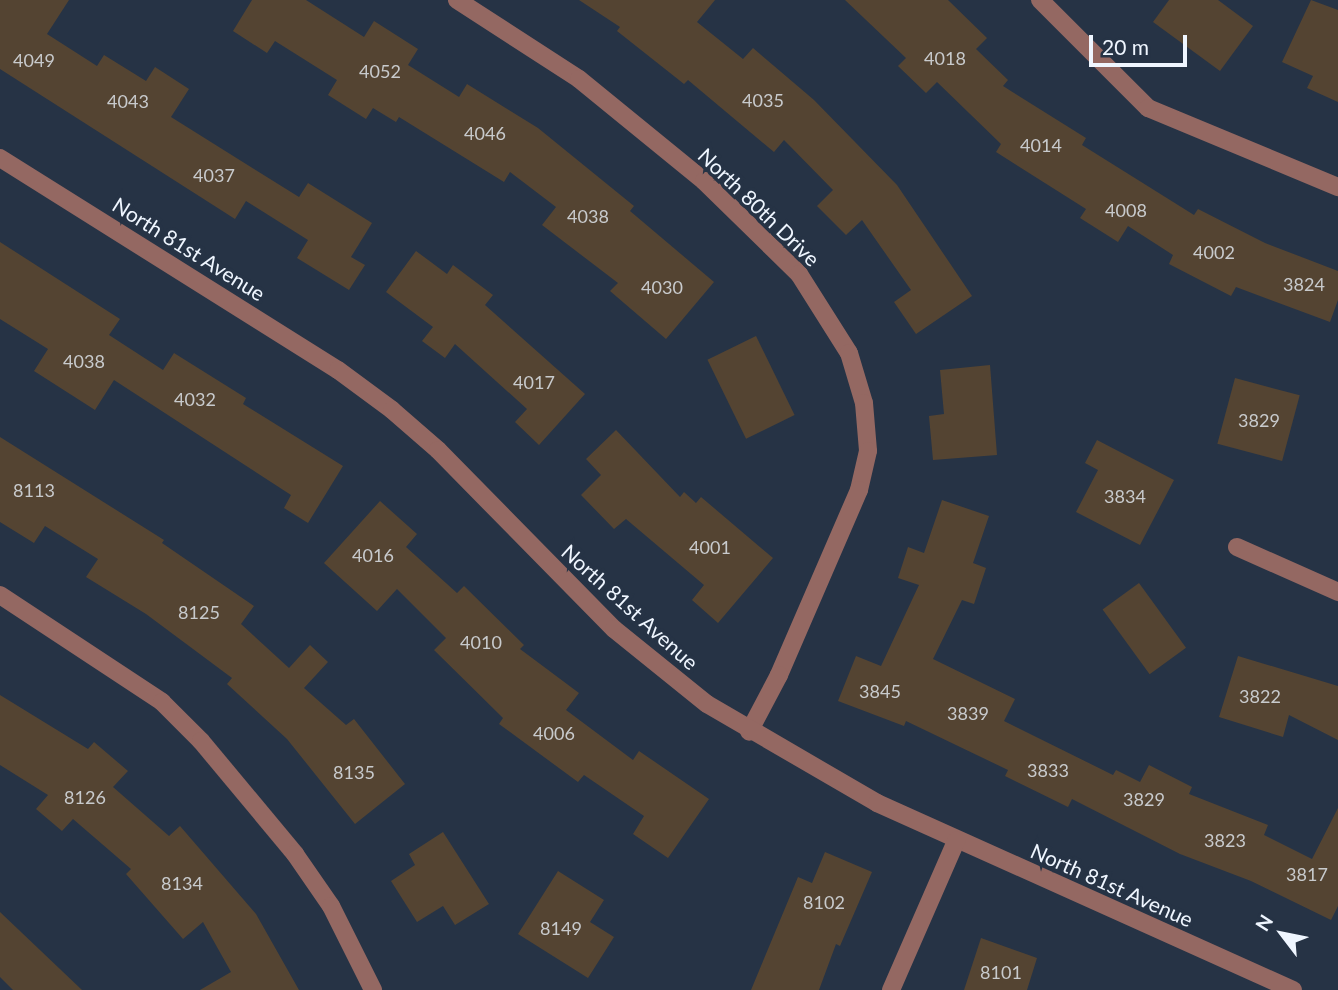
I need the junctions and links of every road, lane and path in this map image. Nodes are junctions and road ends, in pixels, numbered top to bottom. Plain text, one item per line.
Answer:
1 (457, 0) edge
2 (1040, 0) edge
3 (0, 158) edge
4 (1338, 187) edge
5 (1237, 547) dead end
6 (1338, 592) edge
7 (0, 595) edge
8 (750, 732) junction
9 (956, 841) junction
10 (1290, 989) edge
11 (373, 990) edge
12 (891, 990) edge

1 - 8 street, North 80th Drive
2 - 4 street
3 - 8 street, North 81st Avenue
5 - 6 street
7 - 11 street
8 - 9 street, North 81st Avenue
9 - 10 street, North 81st Avenue
9 - 12 street

